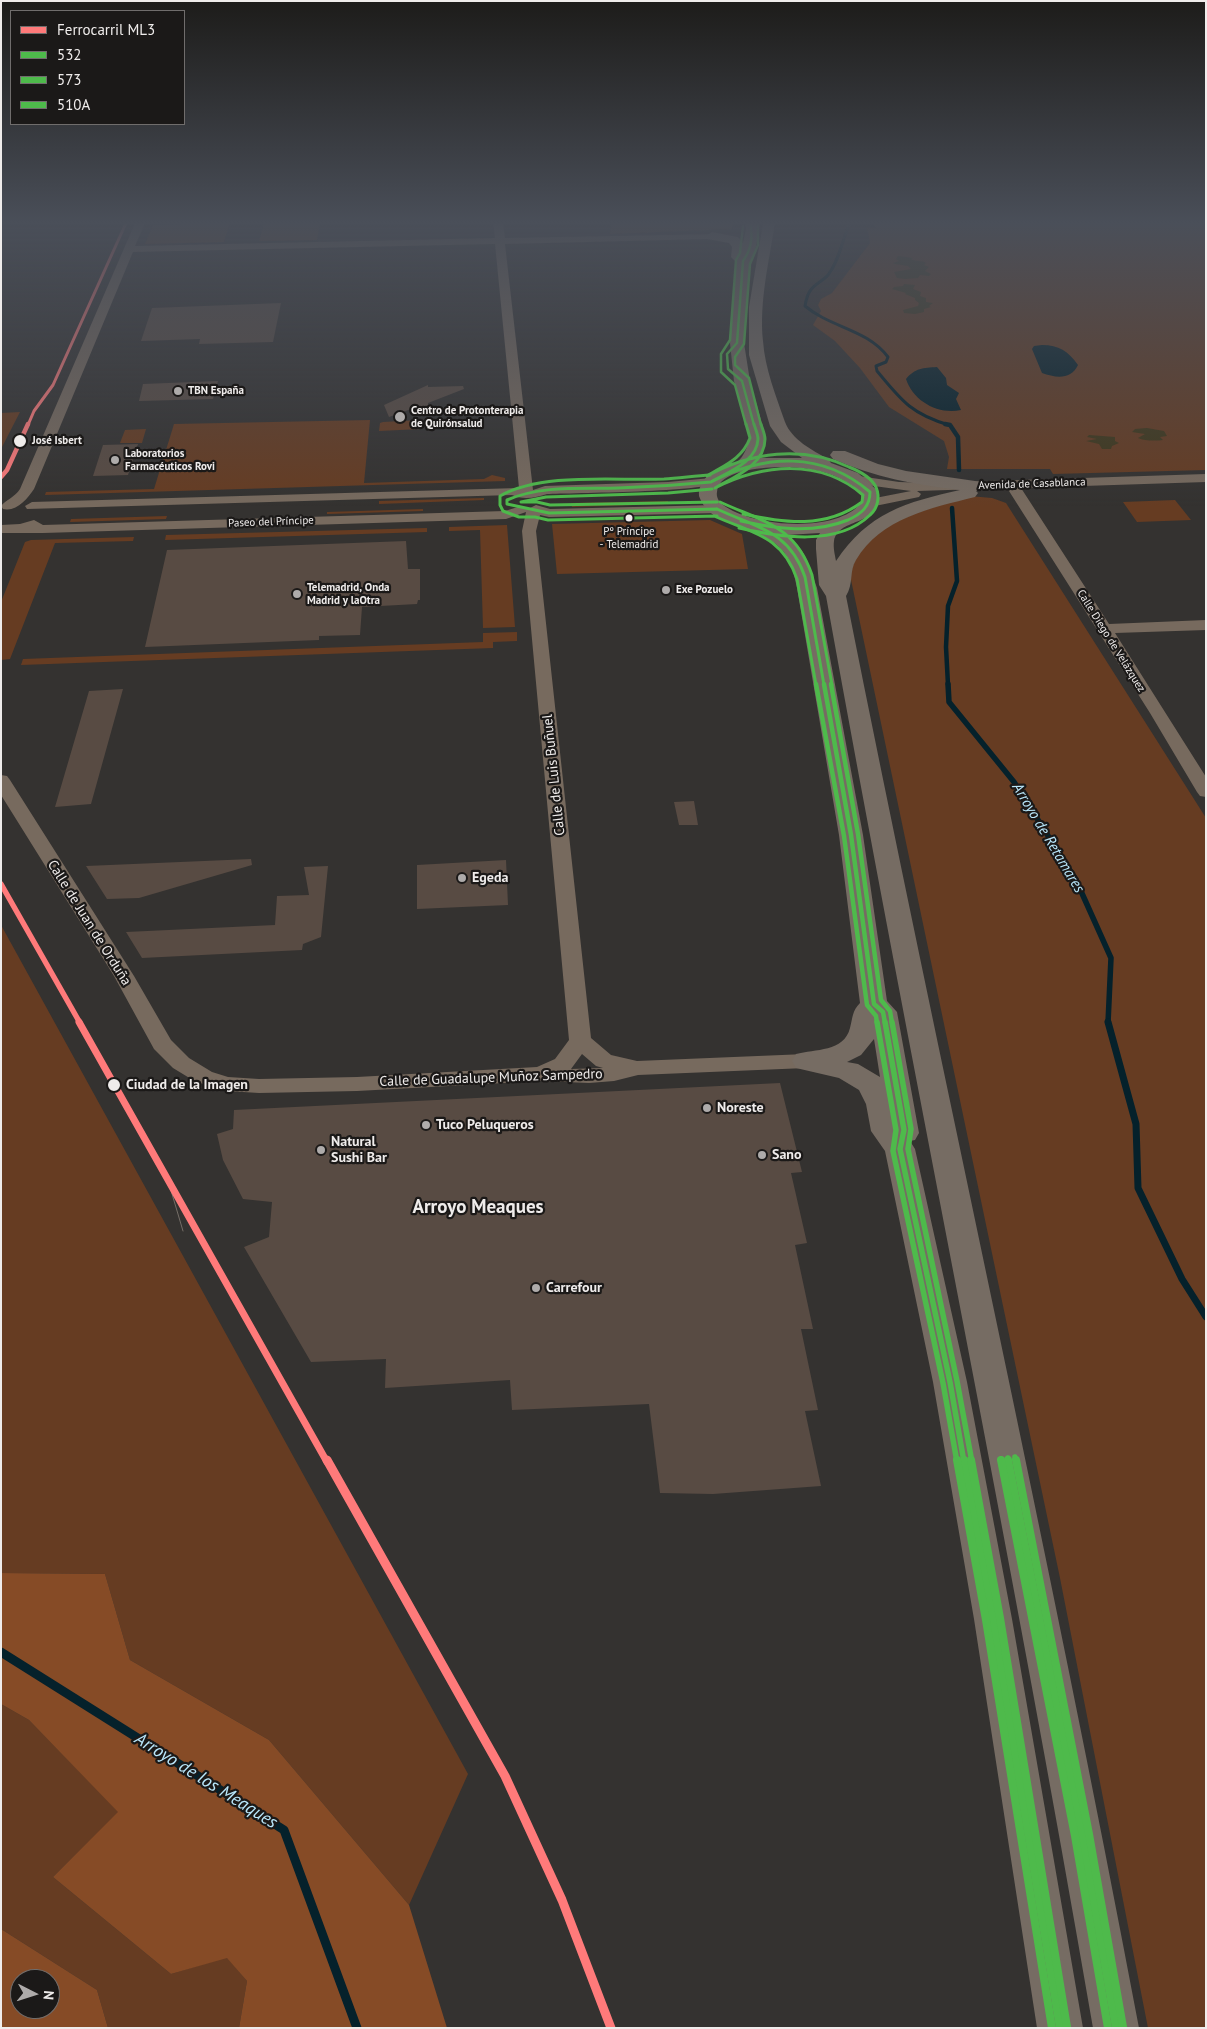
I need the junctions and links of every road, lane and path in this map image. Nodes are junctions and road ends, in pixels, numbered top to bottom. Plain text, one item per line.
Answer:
1 (100, 318) edge
2 (508, 318) edge
3 (739, 318) edge
4 (756, 318) edge
5 (772, 405) junction
6 (743, 466) junction
7 (830, 468) junction
8 (1206, 478) edge
9 (859, 480) junction
10 (711, 482) junction
11 (1206, 485) edge
12 (973, 489) junction
13 (1016, 491) junction
14 (528, 502) junction
15 (870, 503) junction
16 (32, 506) junction
17 (4, 507) edge
18 (717, 509) junction
19 (834, 525) junction
20 (760, 526) junction
21 (21, 528) junction
22 (4, 529) edge
23 (1, 547) edge
24 (836, 596) junction
25 (1206, 625) edge
26 (1104, 629) junction
27 (1, 780) edge
28 (1206, 792) edge
29 (874, 1004) junction
30 (580, 1041) junction
31 (806, 1061) junction
32 (181, 1063) joint
33 (637, 1068) junction
34 (541, 1074) junction
35 (900, 1149) junction
36 (1060, 2028) edge
37 (1116, 2028) edge

1 - 17 street
2 - 14 street, Calle de Luis Buñuel
3 - 6 highway
4 - 5 highway
5 - 7 highway
5 - 12 highway
6 - 7 highway
6 - 10 highway
7 - 9 highway
8 - 12 street, Avenida de Casablanca
9 - 12 street, Avenida de Casablanca
9 - 15 highway
10 - 14 street, Paseo del Príncipe
10 - 18 highway
11 - 13 street, Avenida de Casablanca
12 - 13 street, Avenida de Casablanca
12 - 15 street, Avenida de Casablanca
12 - 24 highway
13 - 26 street, Calle Diego de Velázquez
14 - 16 street, Paseo del Príncipe
14 - 18 street, Paseo del Príncipe
14 - 21 street, Paseo del Príncipe
14 - 30 street, Calle de Luis Buñuel
15 - 19 highway
16 - 17 street, Paseo del Príncipe
16 - 21 street
18 - 20 highway
19 - 20 highway
19 - 24 highway
20 - 29 highway
21 - 22 street
22 - 23 street
24 - 37 highway
25 - 26 street
26 - 28 street, Calle Diego de Velázquez
27 - 32 street, Calle de Juan de Orduña
29 - 31 highway
29 - 35 highway
30 - 33 street
30 - 34 street
31 - 33 street, Calle de Guadalupe Muñoz Sampedro
31 - 35 highway
32 - 34 street, Calle de Guadalupe Muñoz Sampedro
33 - 34 street, Calle de Guadalupe Muñoz Sampedro
35 - 36 highway

